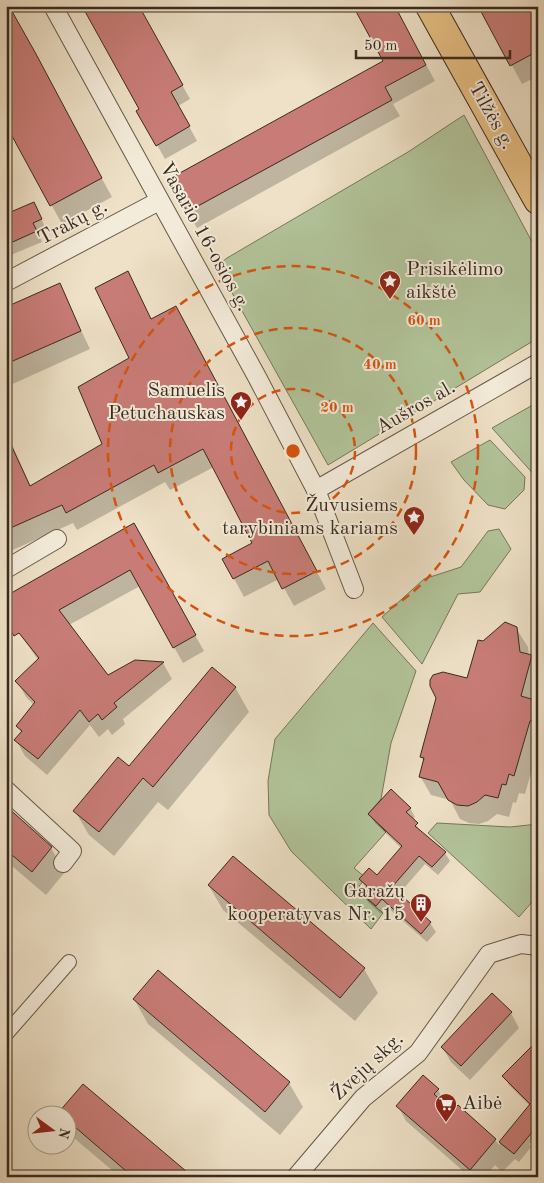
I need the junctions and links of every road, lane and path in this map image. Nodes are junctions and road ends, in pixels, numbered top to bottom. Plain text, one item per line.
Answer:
1 (53, 6) edge
2 (430, 6) edge
3 (538, 200) edge
4 (159, 201) junction
5 (6, 282) edge
6 (538, 363) edge
7 (316, 490) junction
8 (58, 539) dead end
9 (6, 569) edge
10 (354, 589) dead end
11 (6, 790) edge
12 (62, 863) dead end
13 (538, 946) edge
14 (69, 962) dead end
15 (6, 1034) edge
16 (296, 1177) edge

1 - 4 street, Vasario 16-osios g.
2 - 3 highway, Tilžės g.
4 - 5 street, Trakų g.
4 - 7 street, Vasario 16-osios g.
6 - 7 street, Aušros al.
7 - 10 street, Vasario 16-osios g.
8 - 9 street
11 - 12 street
13 - 16 street, Žvejų skg.
14 - 15 street

